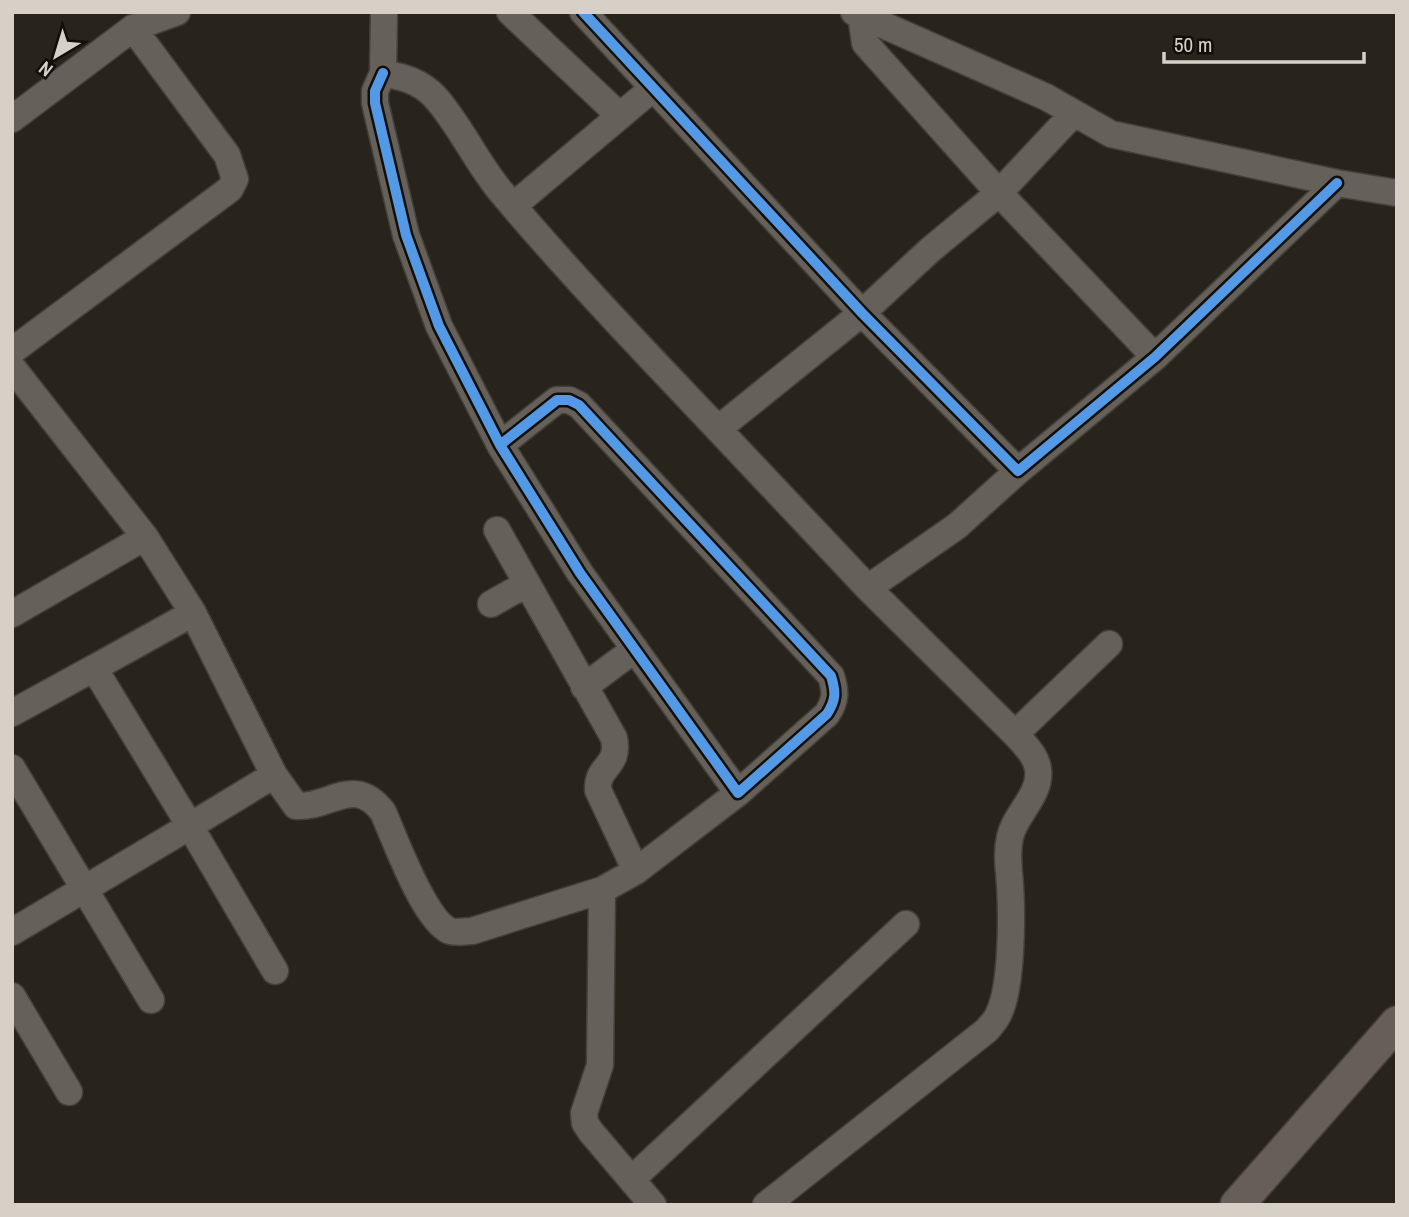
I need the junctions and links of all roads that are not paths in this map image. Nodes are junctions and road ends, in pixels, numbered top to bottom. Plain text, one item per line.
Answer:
1 (177, 12) edge
2 (384, 12) edge
3 (510, 12) edge
4 (583, 12) edge
5 (858, 14) edge
6 (133, 28) junction
7 (383, 74) junction
8 (652, 89) junction
9 (1074, 113) junction
10 (620, 116) junction
11 (12, 119) edge
12 (1337, 183) junction
13 (999, 192) junction
14 (1397, 193) edge
15 (513, 206) junction
16 (862, 313) junction
17 (12, 351) edge
18 (1155, 357) junction
19 (12, 367) edge
20 (718, 429) junction
21 (500, 445) junction
22 (1018, 471) junction
23 (497, 530) dead end
24 (145, 537) junction
25 (526, 584) junction
26 (868, 588) junction
27 (491, 604) dead end
28 (193, 613) junction
29 (12, 614) edge
30 (1109, 644) dead end
31 (635, 649) junction
32 (94, 667) junction
33 (584, 687) junction
34 (12, 713) edge
35 (1015, 734) junction
36 (12, 768) edge
37 (274, 775) junction
38 (738, 793) junction
39 (190, 825) junction
40 (636, 872) junction
41 (84, 889) junction
42 (592, 893) junction
43 (906, 924) dead end
44 (12, 932) edge
45 (275, 971) dead end
46 (12, 996) edge
47 (150, 1000) dead end
48 (1397, 1023) edge
49 (69, 1092) dead end
50 (632, 1179) junction
51 (653, 1205) edge
52 (766, 1205) edge
53 (1237, 1205) edge

1 - 6 street
2 - 7 street
3 - 10 street
4 - 8 street
5 - 9 street
5 - 13 street
6 - 11 street
6 - 17 street
7 - 15 street
7 - 21 street
8 - 10 street
8 - 16 street
9 - 12 street
9 - 13 street
10 - 15 street
12 - 14 street
12 - 18 street
13 - 16 street
13 - 18 street
15 - 20 street
16 - 20 street
16 - 22 street
18 - 22 street
19 - 24 street
20 - 26 street
21 - 31 street
21 - 38 street
22 - 26 street
23 - 25 street
24 - 28 street
24 - 29 street
25 - 27 street
25 - 33 street
26 - 35 street
28 - 32 street
28 - 37 street
30 - 35 street
31 - 33 street
31 - 38 street
32 - 34 street
32 - 39 street
33 - 40 street
35 - 52 street
36 - 41 street
37 - 39 street
37 - 42 street
38 - 40 street
39 - 41 street
39 - 45 street
40 - 42 street
41 - 44 street
41 - 47 street
42 - 50 street
43 - 50 street
46 - 49 street
48 - 53 main road
50 - 51 street

